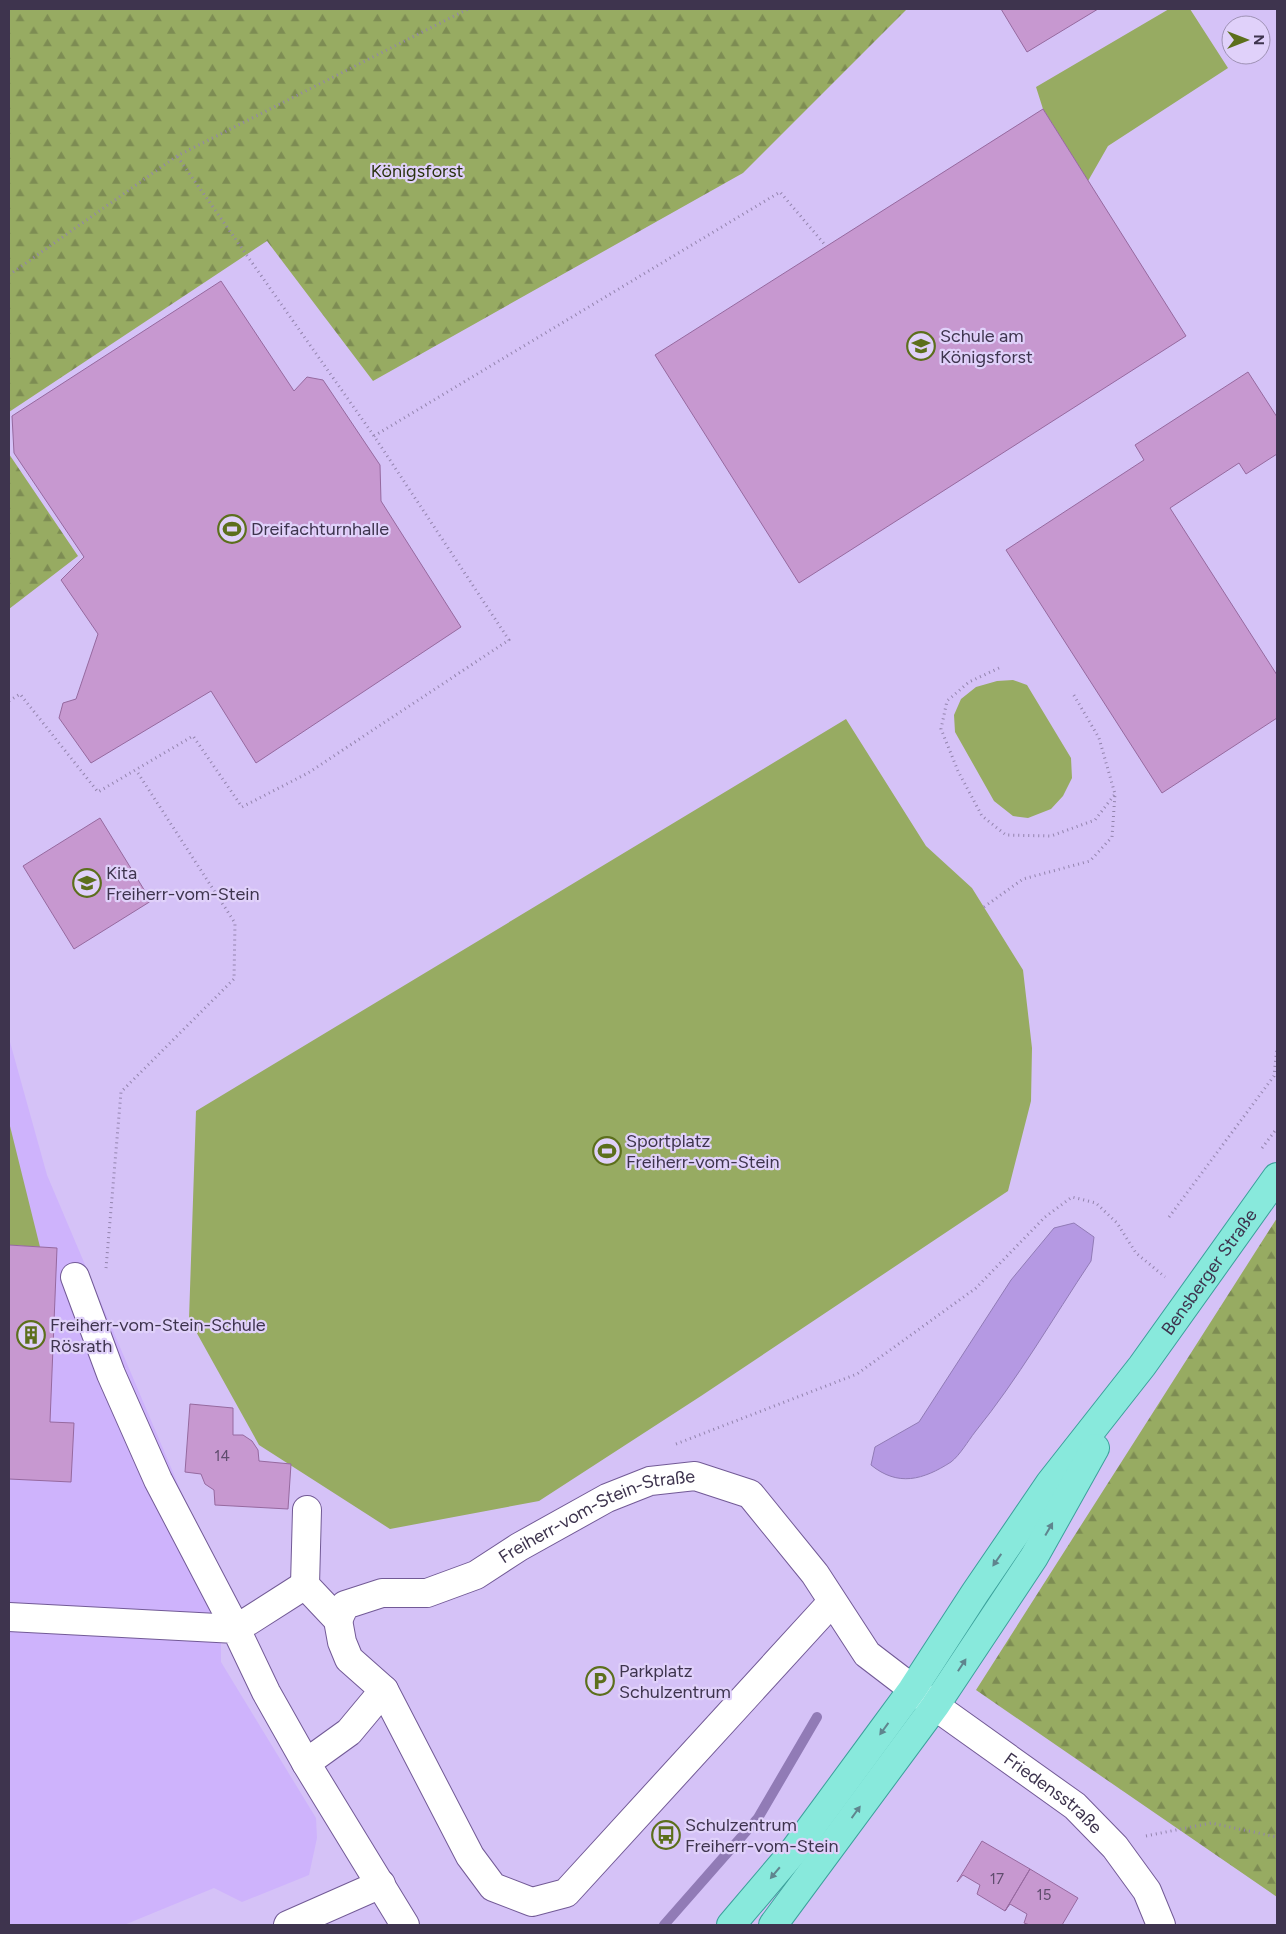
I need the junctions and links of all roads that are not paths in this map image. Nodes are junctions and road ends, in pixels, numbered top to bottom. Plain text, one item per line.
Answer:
1 (1277, 1177) edge
2 (75, 1278) dead end
3 (1142, 1366) junction
4 (306, 1510) dead end
5 (305, 1585) junction
6 (832, 1602) junction
7 (341, 1613) junction
8 (9, 1617) edge
9 (236, 1629) junction
10 (384, 1690) junction
11 (912, 1690) junction
12 (935, 1706) junction
13 (306, 1763) junction
14 (381, 1884) junction
15 (288, 1925) edge
16 (405, 1925) edge
17 (731, 1925) edge
18 (773, 1925) edge
19 (1161, 1925) edge

1 - 3 main road, Bensberger Straße
2 - 9 street
3 -> 11 main road
12 -> 3 main road
4 - 5 street
5 - 7 street
5 - 9 street
6 - 7 street, Freiherr-vom-Stein-Straße
6 - 10 street
6 - 11 street, Freiherr-vom-Stein-Straße
7 - 10 street
8 - 9 street
9 - 13 street
10 - 13 street
11 - 12 street, Friedensstraße
11 -> 17 main road
18 -> 12 main road
12 - 19 street, Friedensstraße
13 - 14 street
14 - 15 street
14 - 16 street

